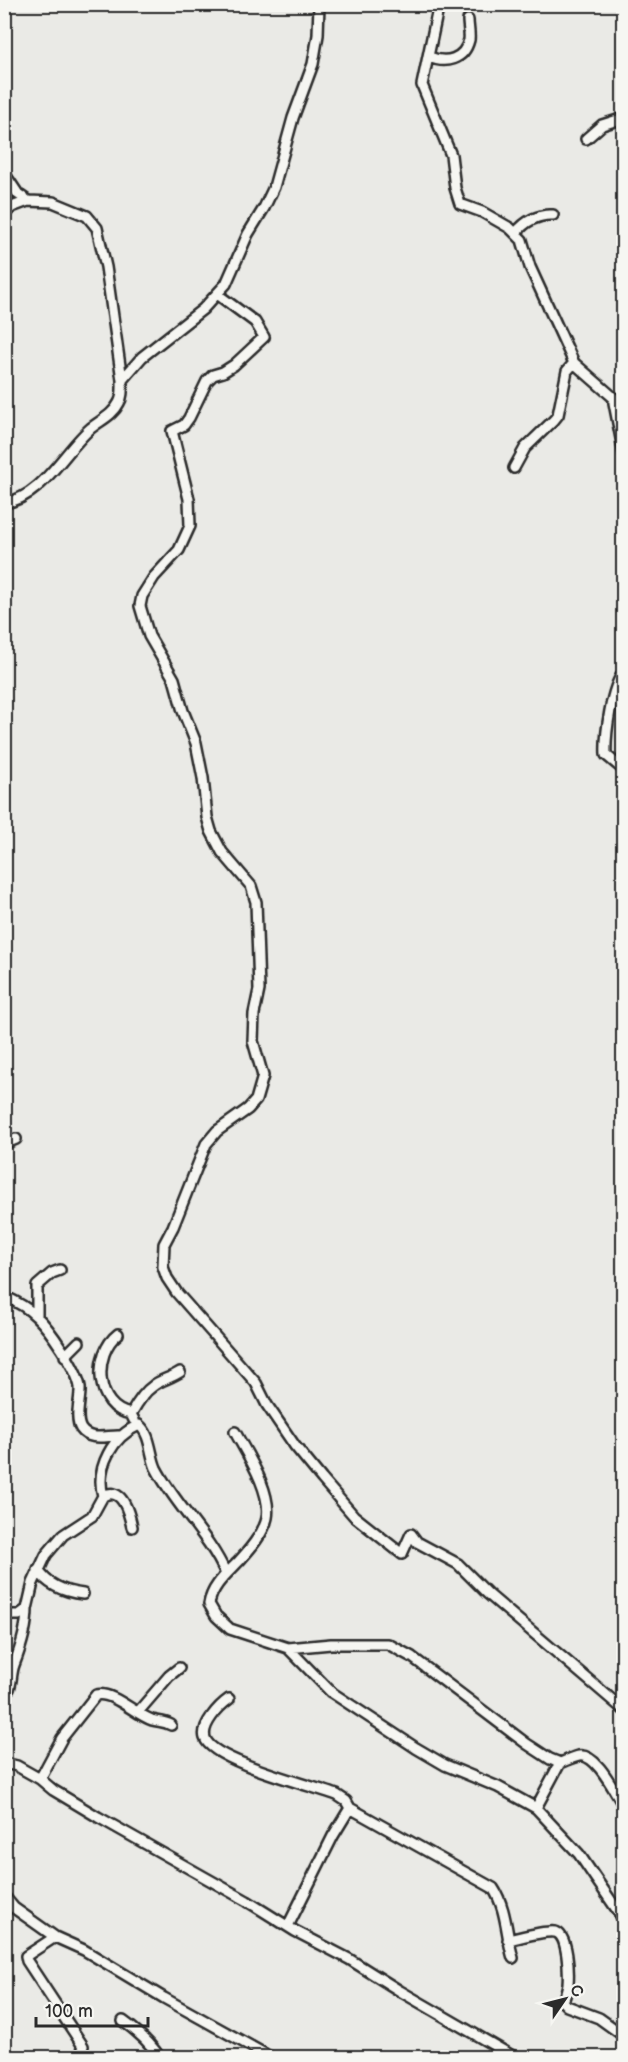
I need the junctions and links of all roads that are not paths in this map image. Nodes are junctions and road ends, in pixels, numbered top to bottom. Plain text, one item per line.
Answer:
1 (319, 4) edge
2 (439, 4) edge
3 (468, 20) dead end
4 (429, 57) junction
5 (624, 118) edge
6 (586, 139) dead end
7 (4, 173) edge
8 (28, 201) junction
9 (4, 214) edge
10 (553, 215) dead end
11 (516, 233) junction
12 (217, 294) junction
13 (574, 363) junction
14 (122, 380) junction
15 (619, 397) edge
16 (624, 454) edge
17 (514, 468) dead end
18 (4, 502) edge
19 (622, 677) edge
20 (624, 770) edge
21 (16, 1139) dead end
22 (4, 1144) edge
23 (60, 1270) dead end
24 (4, 1296) edge
25 (37, 1316) junction
26 (118, 1334) dead end
27 (79, 1342) dead end
28 (65, 1356) junction
29 (180, 1372) dead end
30 (131, 1414) junction
31 (140, 1426) junction
32 (235, 1432) dead end
33 (120, 1436) junction
34 (104, 1496) junction
35 (132, 1527) dead end
36 (38, 1570) junction
37 (226, 1574) junction
38 (83, 1594) dead end
39 (27, 1609) junction
40 (4, 1614) edge
41 (288, 1648) junction
42 (16, 1662) junction
43 (4, 1663) edge
44 (179, 1668) dead end
45 (9, 1689) dead end
46 (229, 1699) dead end
47 (624, 1710) edge
48 (138, 1712) junction
49 (171, 1725) dead end
50 (560, 1763) junction
51 (4, 1764) edge
52 (40, 1779) junction
53 (350, 1803) junction
54 (624, 1806) edge
55 (536, 1808) junction
56 (4, 1896) edge
57 (624, 1920) edge
58 (288, 1926) junction
59 (55, 1937) junction
60 (508, 1940) junction
61 (513, 1958) dead end
62 (123, 2021) dead end
63 (624, 2036) edge
64 (83, 2046) dead end
65 (160, 2058) edge
66 (272, 2058) edge
67 (516, 2058) edge

1 - 12 street
2 - 4 street
3 - 4 street
4 - 11 street
5 - 6 street
7 - 8 street
8 - 9 street
8 - 14 street
10 - 11 street
11 - 13 street
12 - 14 street
12 - 47 street
13 - 15 street
13 - 17 street
14 - 18 street
15 - 16 street
19 - 20 street
21 - 22 street
23 - 25 street
24 - 25 street
25 - 28 street
26 - 30 street
27 - 28 street
28 - 33 street
29 - 30 street
30 - 31 street
31 - 33 street
31 - 37 street
32 - 37 street
33 - 34 street
34 - 35 street
34 - 36 street
36 - 38 street
36 - 39 street
37 - 41 street
39 - 40 street
39 - 42 street
41 - 50 street
41 - 55 street
42 - 43 street
42 - 45 street
44 - 48 street
46 - 53 street
48 - 49 street
48 - 52 street
50 - 54 street
50 - 55 street
51 - 52 street
52 - 58 street
53 - 58 street
53 - 60 street
55 - 57 street
56 - 59 street
58 - 67 street
59 - 64 street
59 - 66 street
60 - 61 street
60 - 63 street
62 - 65 street

